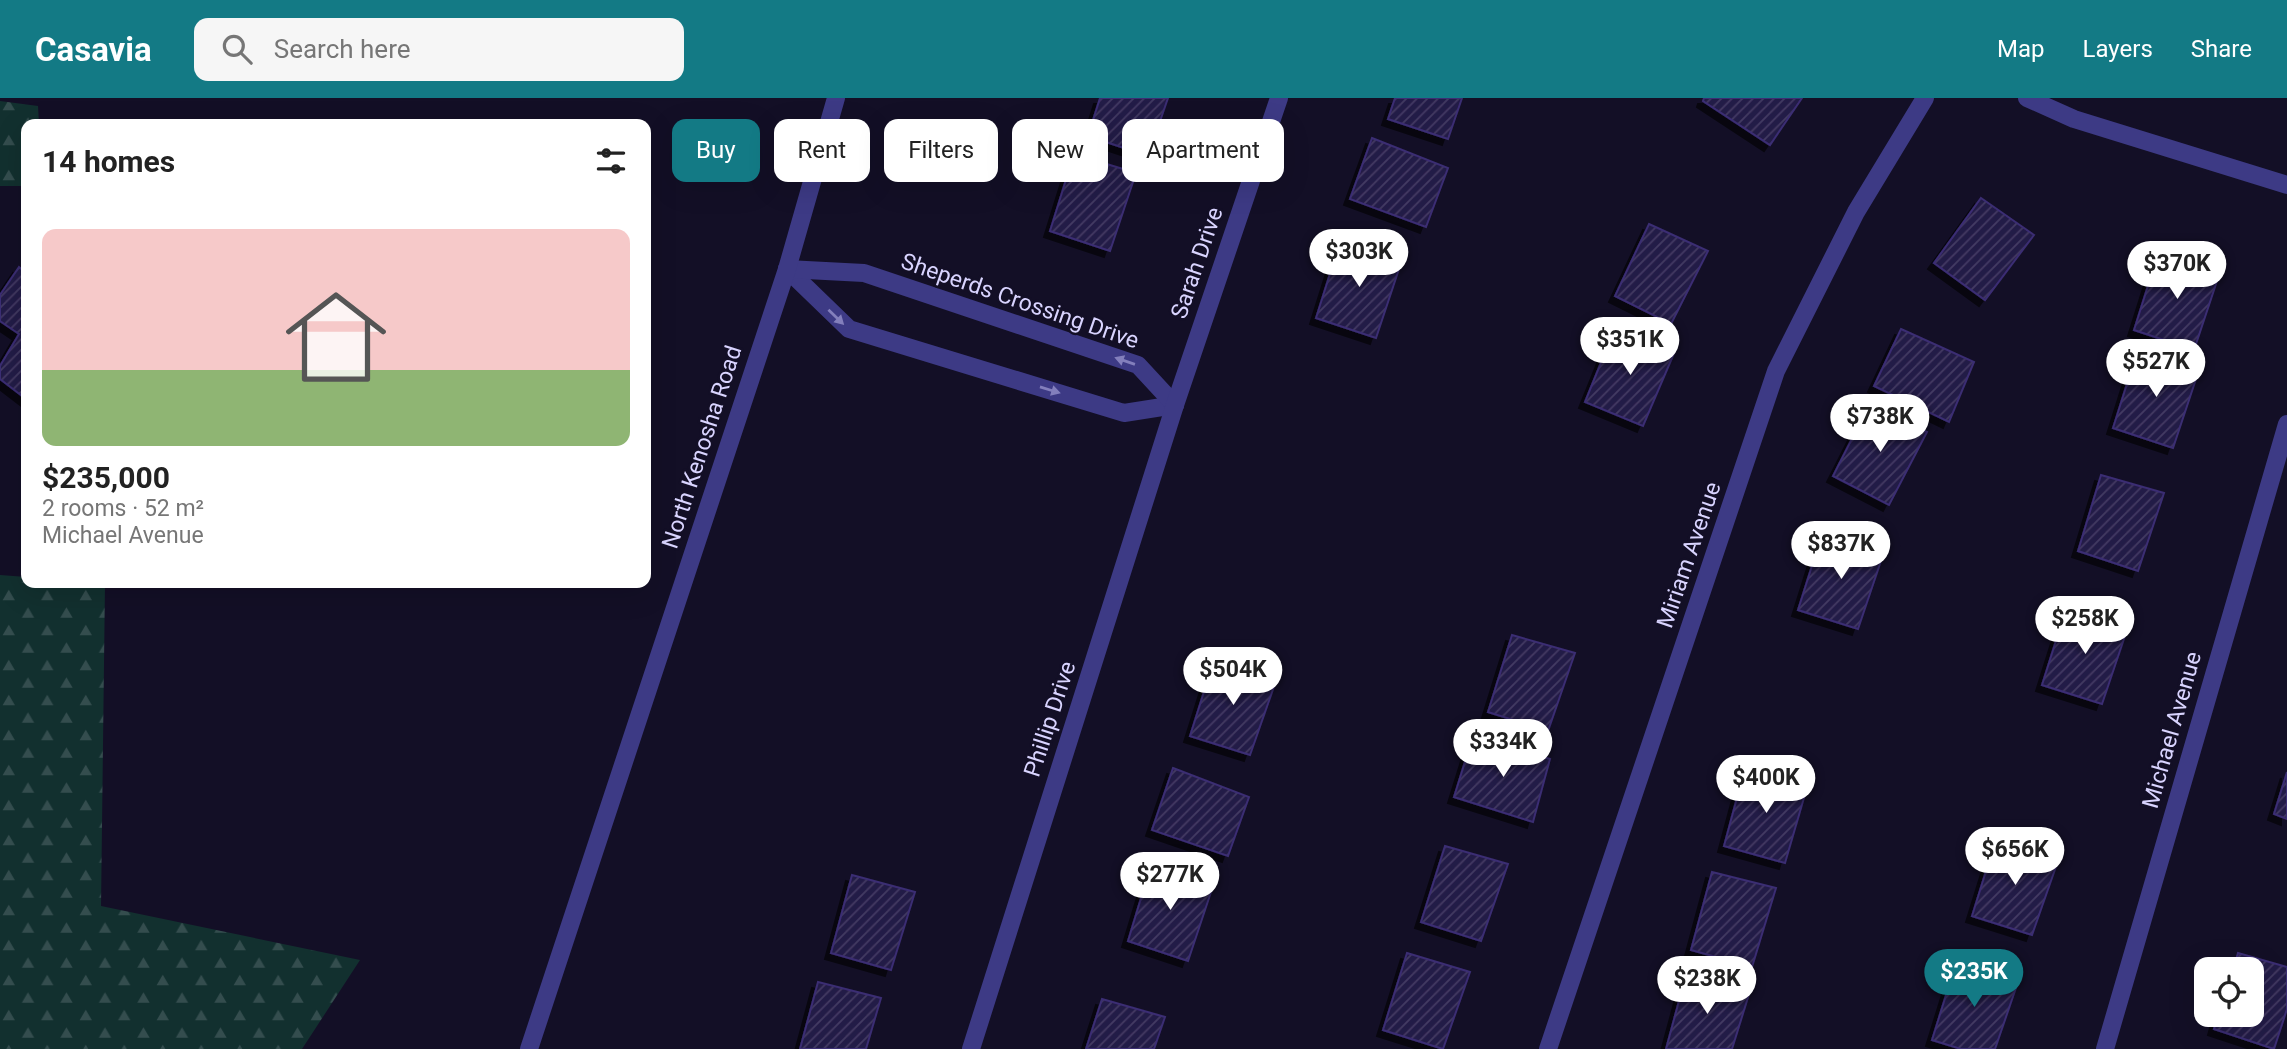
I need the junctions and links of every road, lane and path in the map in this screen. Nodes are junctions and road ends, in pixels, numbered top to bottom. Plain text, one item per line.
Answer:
1 (836, 98) edge
2 (1279, 98) edge
3 (1925, 98) edge
4 (2027, 98) edge
5 (2287, 185) edge
6 (787, 269) junction
7 (1175, 405) junction
8 (2287, 424) edge
9 (529, 1049) edge
10 (971, 1049) edge
11 (1548, 1049) edge
12 (2105, 1049) edge

1 - 6 street, North Kenosha Road
2 - 7 street, Sarah Drive
3 - 11 street, Miriam Avenue
4 - 5 street
7 -> 6 street, Sheperds Crossing Drive
6 -> 7 street
6 - 9 street, North Kenosha Road
7 - 10 street, Phillip Drive
8 - 12 street, Michael Avenue

